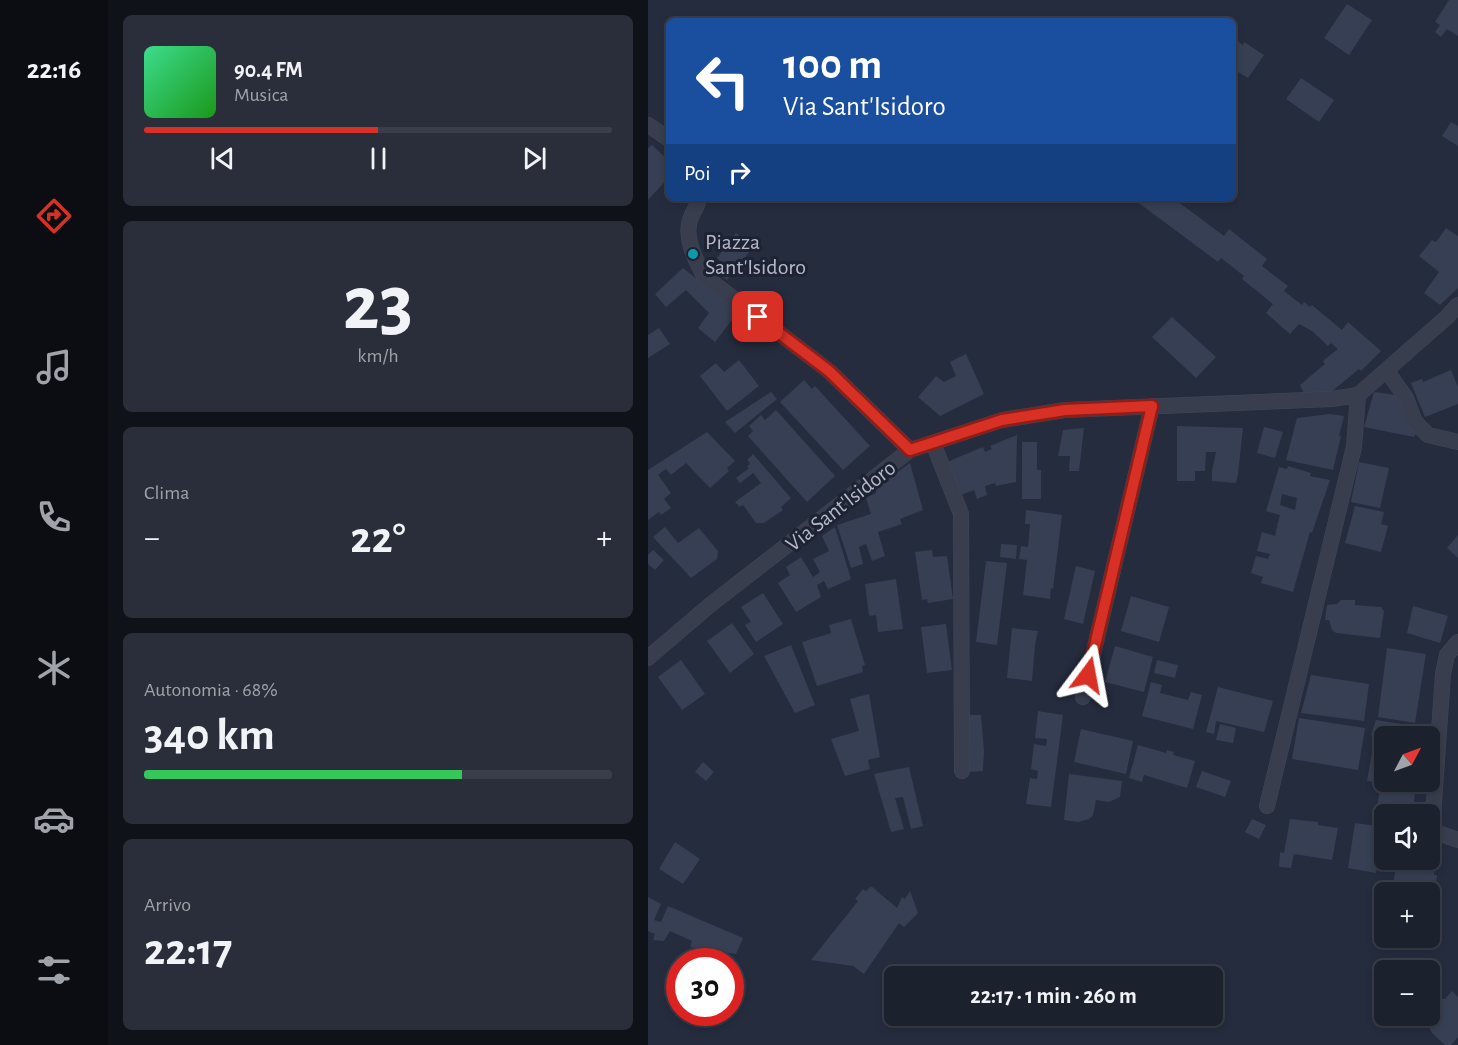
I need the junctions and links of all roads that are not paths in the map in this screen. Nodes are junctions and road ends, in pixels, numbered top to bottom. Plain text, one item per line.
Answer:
1 (648, 125) edge
2 (666, 137) edge
3 (699, 201) edge
4 (1458, 305) edge
5 (1387, 371) junction
6 (1358, 395) junction
7 (1152, 406) junction
8 (1458, 442) edge
9 (933, 443) junction
10 (910, 450) junction
11 (1458, 642) edge
12 (648, 658) edge
13 (1083, 697) dead end
14 (962, 771) dead end
15 (1267, 806) dead end
16 (1458, 840) edge

1 - 2 street
3 - 10 street
4 - 5 street
5 - 6 street
5 - 8 street
6 - 7 street, Via Sant'Isidoro
6 - 15 street
7 - 9 street, Via Sant'Isidoro
7 - 13 street
9 - 10 street, Via Sant'Isidoro
9 - 14 street
10 - 12 street, Via Sant'Isidoro
11 - 16 street

